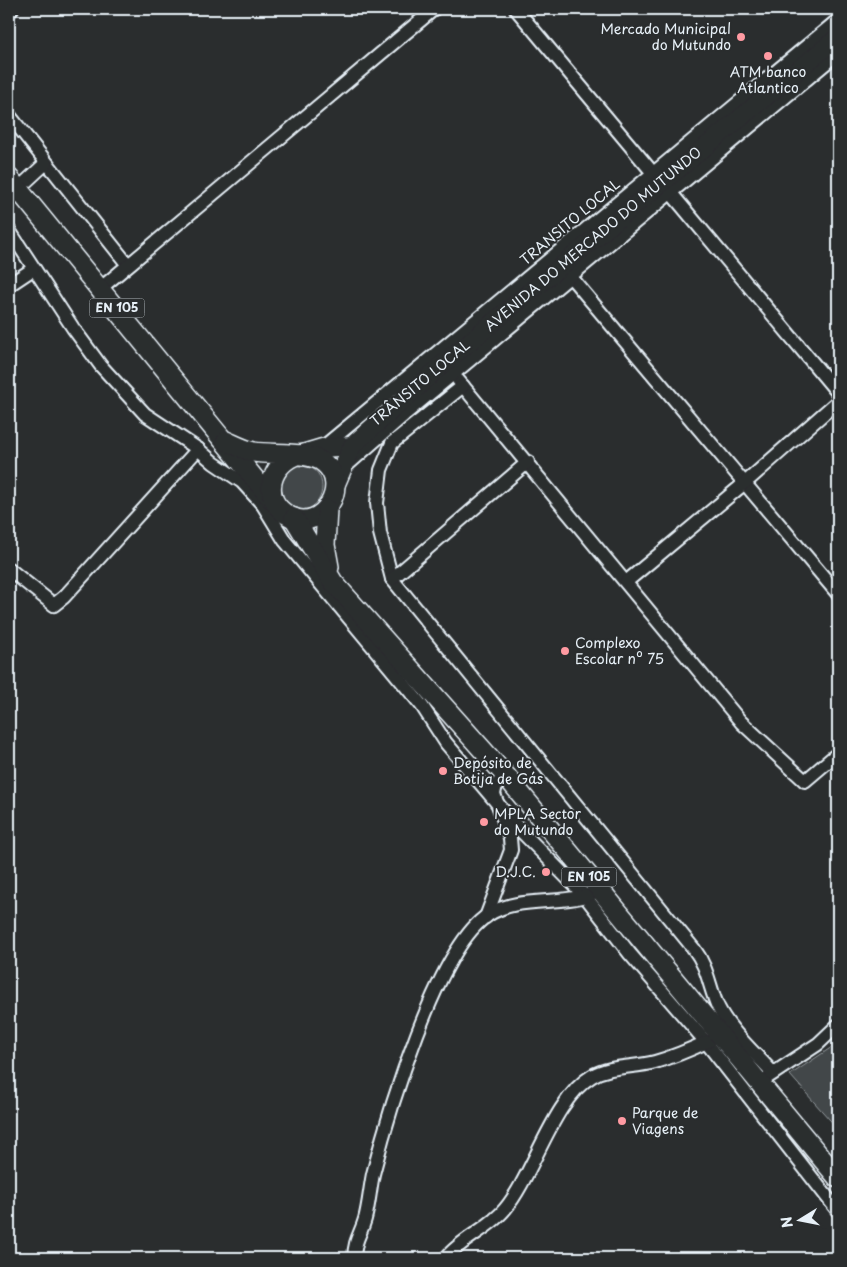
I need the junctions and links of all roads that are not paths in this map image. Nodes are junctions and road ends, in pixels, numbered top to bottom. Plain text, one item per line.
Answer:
1 (12, 9) edge
2 (434, 9) edge
3 (516, 9) edge
4 (9, 12) edge
5 (838, 20) edge
6 (838, 37) edge
7 (838, 54) edge
8 (9, 115) edge
9 (46, 163) junction
10 (653, 173) junction
11 (13, 184) edge
12 (670, 193) junction
13 (9, 230) edge
14 (128, 265) junction
15 (33, 269) junction
16 (570, 276) junction
17 (9, 285) edge
18 (101, 288) junction
19 (453, 374) junction
20 (463, 386) junction
21 (838, 393) edge
22 (838, 401) edge
23 (223, 440) junction
24 (352, 446) junction
25 (322, 448) junction
26 (198, 449) junction
27 (298, 455) junction
28 (528, 462) junction
29 (345, 467) junction
30 (746, 482) junction
31 (335, 486) junction
32 (276, 505) junction
33 (327, 509) junction
34 (294, 518) junction
35 (9, 569) edge
36 (392, 579) junction
37 (333, 582) junction
38 (626, 582) junction
39 (838, 594) edge
40 (838, 753) edge
41 (506, 776) junction
42 (495, 799) junction
43 (593, 893) junction
44 (486, 917) junction
45 (838, 1025) edge
46 (713, 1039) junction
47 (767, 1078) junction
48 (838, 1178) edge
49 (838, 1211) edge
50 (354, 1258) edge
51 (446, 1258) edge

1 - 4 street
2 - 14 street
3 - 10 street
5 - 10 street, TRANSITO LOCAL
6 - 24 main road, AVENIDA DO MERCADO DO MUTUNDO
7 - 12 street, TRÂNSITO LOCAL
8 - 9 street
9 - 11 street
9 - 14 street
10 - 25 street, TRANSITO LOCAL
11 - 18 main road, EN 105
12 - 16 street, TRÂNSITO LOCAL
12 - 21 street
13 - 15 street
14 - 18 street
15 - 17 street
15 - 26 street
16 - 19 street, TRÂNSITO LOCAL
16 - 30 street
18 - 23 main road, EN 105
19 - 20 street
19 - 29 street, TRÂNSITO LOCAL
20 - 28 street
20 - 36 street
22 - 30 street
23 - 27 main road
23 - 32 main road, EN 105
24 - 25 main road
24 - 29 main road, AVENIDA DO MERCADO DO MUTUNDO
25 - 27 main road
26 - 35 street
26 - 42 street
27 - 31 main road
27 - 32 main road
28 - 36 street
28 - 38 street
29 - 31 main road, AVENIDA DO MERCADO DO MUTUNDO
30 - 38 street
30 - 39 street
31 - 33 main road
32 - 34 main road
33 - 34 main road
33 - 37 main road
34 - 37 main road, EN 105
36 - 47 street
37 - 41 main road, EN 105
38 - 40 street
41 - 42 street
41 - 43 main road, EN 105
42 - 43 street
42 - 44 street
43 - 44 street
43 - 46 main road, EN 105
44 - 50 street
45 - 47 street
46 - 47 main road, EN 105
46 - 49 street
46 - 51 street
47 - 48 main road, EN 105

